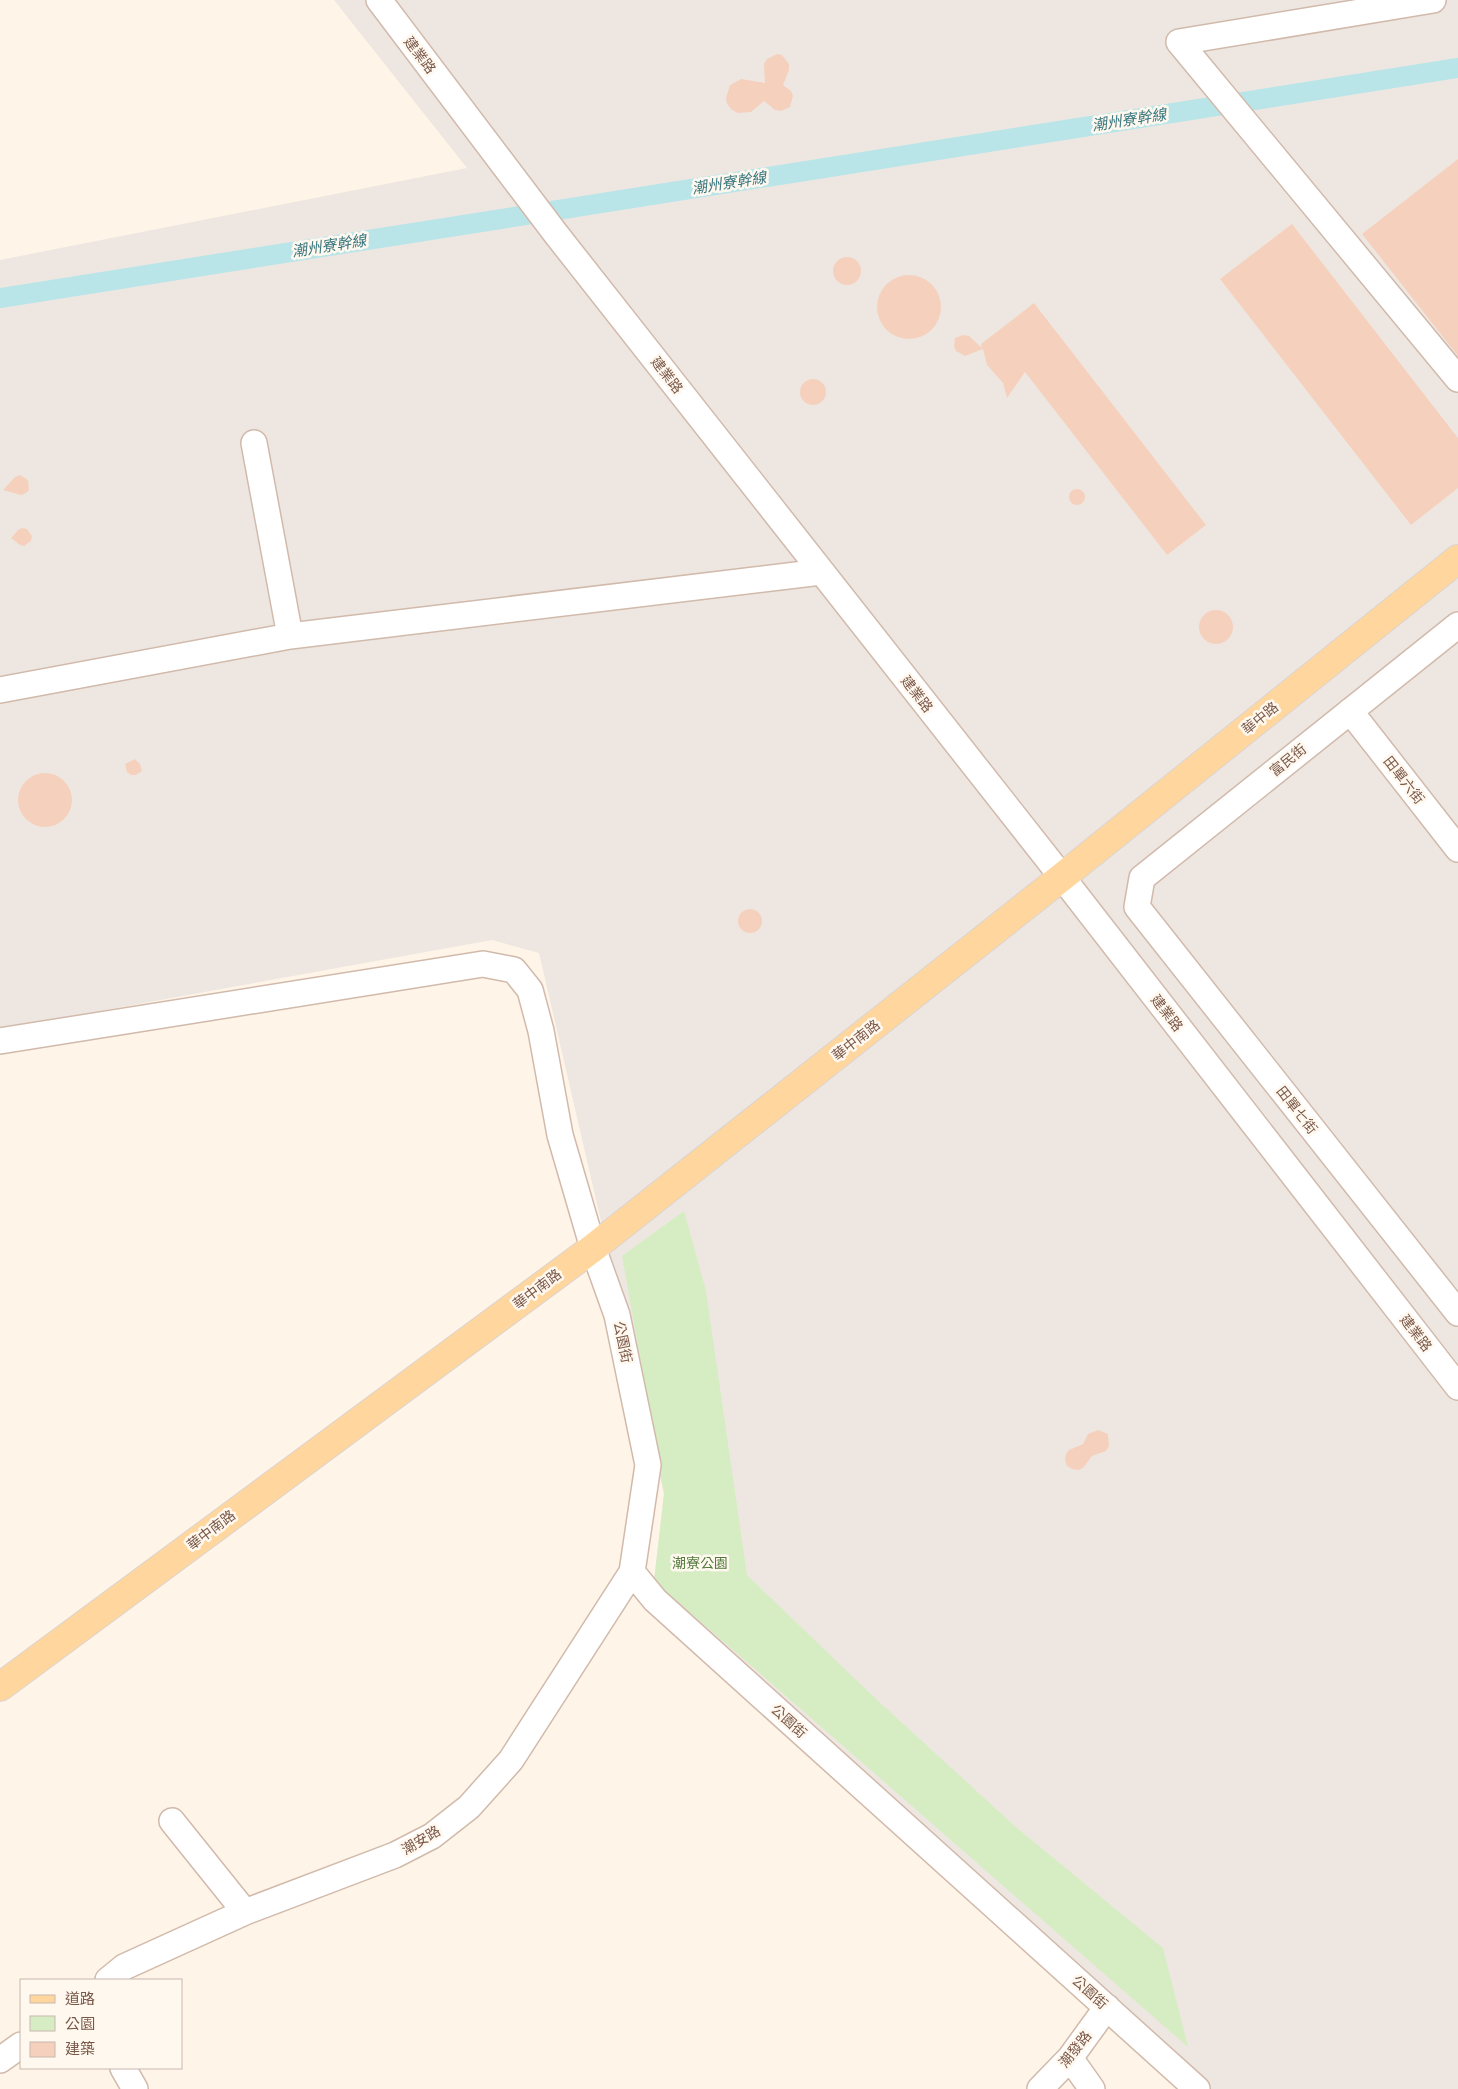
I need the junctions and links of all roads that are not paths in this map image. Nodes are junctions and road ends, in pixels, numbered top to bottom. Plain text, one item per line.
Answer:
1 (378, 0) edge
2 (1433, 0) edge
3 (1458, 379) edge
4 (254, 443) dead end
5 (1458, 559) edge
6 (821, 572) junction
7 (1458, 625) edge
8 (290, 636) junction
9 (0, 690) edge
10 (1350, 711) junction
11 (1458, 849) edge
12 (1062, 877) junction
13 (1137, 907) joint
14 (0, 1041) edge
15 (593, 1248) junction
16 (1458, 1313) edge
17 (1458, 1386) edge
18 (632, 1572) junction
19 (0, 1687) edge
20 (172, 1821) dead end
21 (245, 1912) junction
22 (109, 1979) edge
23 (1107, 2007) junction
24 (20, 2046) edge
25 (1070, 2058) junction
26 (0, 2060) edge
27 (124, 2069) edge
28 (135, 2089) edge
29 (1040, 2089) edge
30 (1092, 2089) edge
31 (1197, 2089) edge

1 - 6 street, 建業路
2 - 3 street
4 - 8 street
5 - 12 main road, 華中路
6 - 8 street
6 - 12 street, 建業路
7 - 10 street, 富民街
8 - 9 street
10 - 11 street, 田單六街
10 - 13 street, 富民街
12 - 15 main road, 華中南路
12 - 17 street, 建業路
13 - 16 street, 田單七街
14 - 15 street, 公園街
15 - 18 street, 公園街
15 - 19 main road, 華中南路
18 - 21 street, 潮安路
18 - 23 street, 公園街
20 - 21 street
21 - 22 street, 潮安路
23 - 25 street, 潮發路
23 - 31 street, 公園街
24 - 26 street
25 - 29 street, 潮發路
25 - 30 street
27 - 28 street

